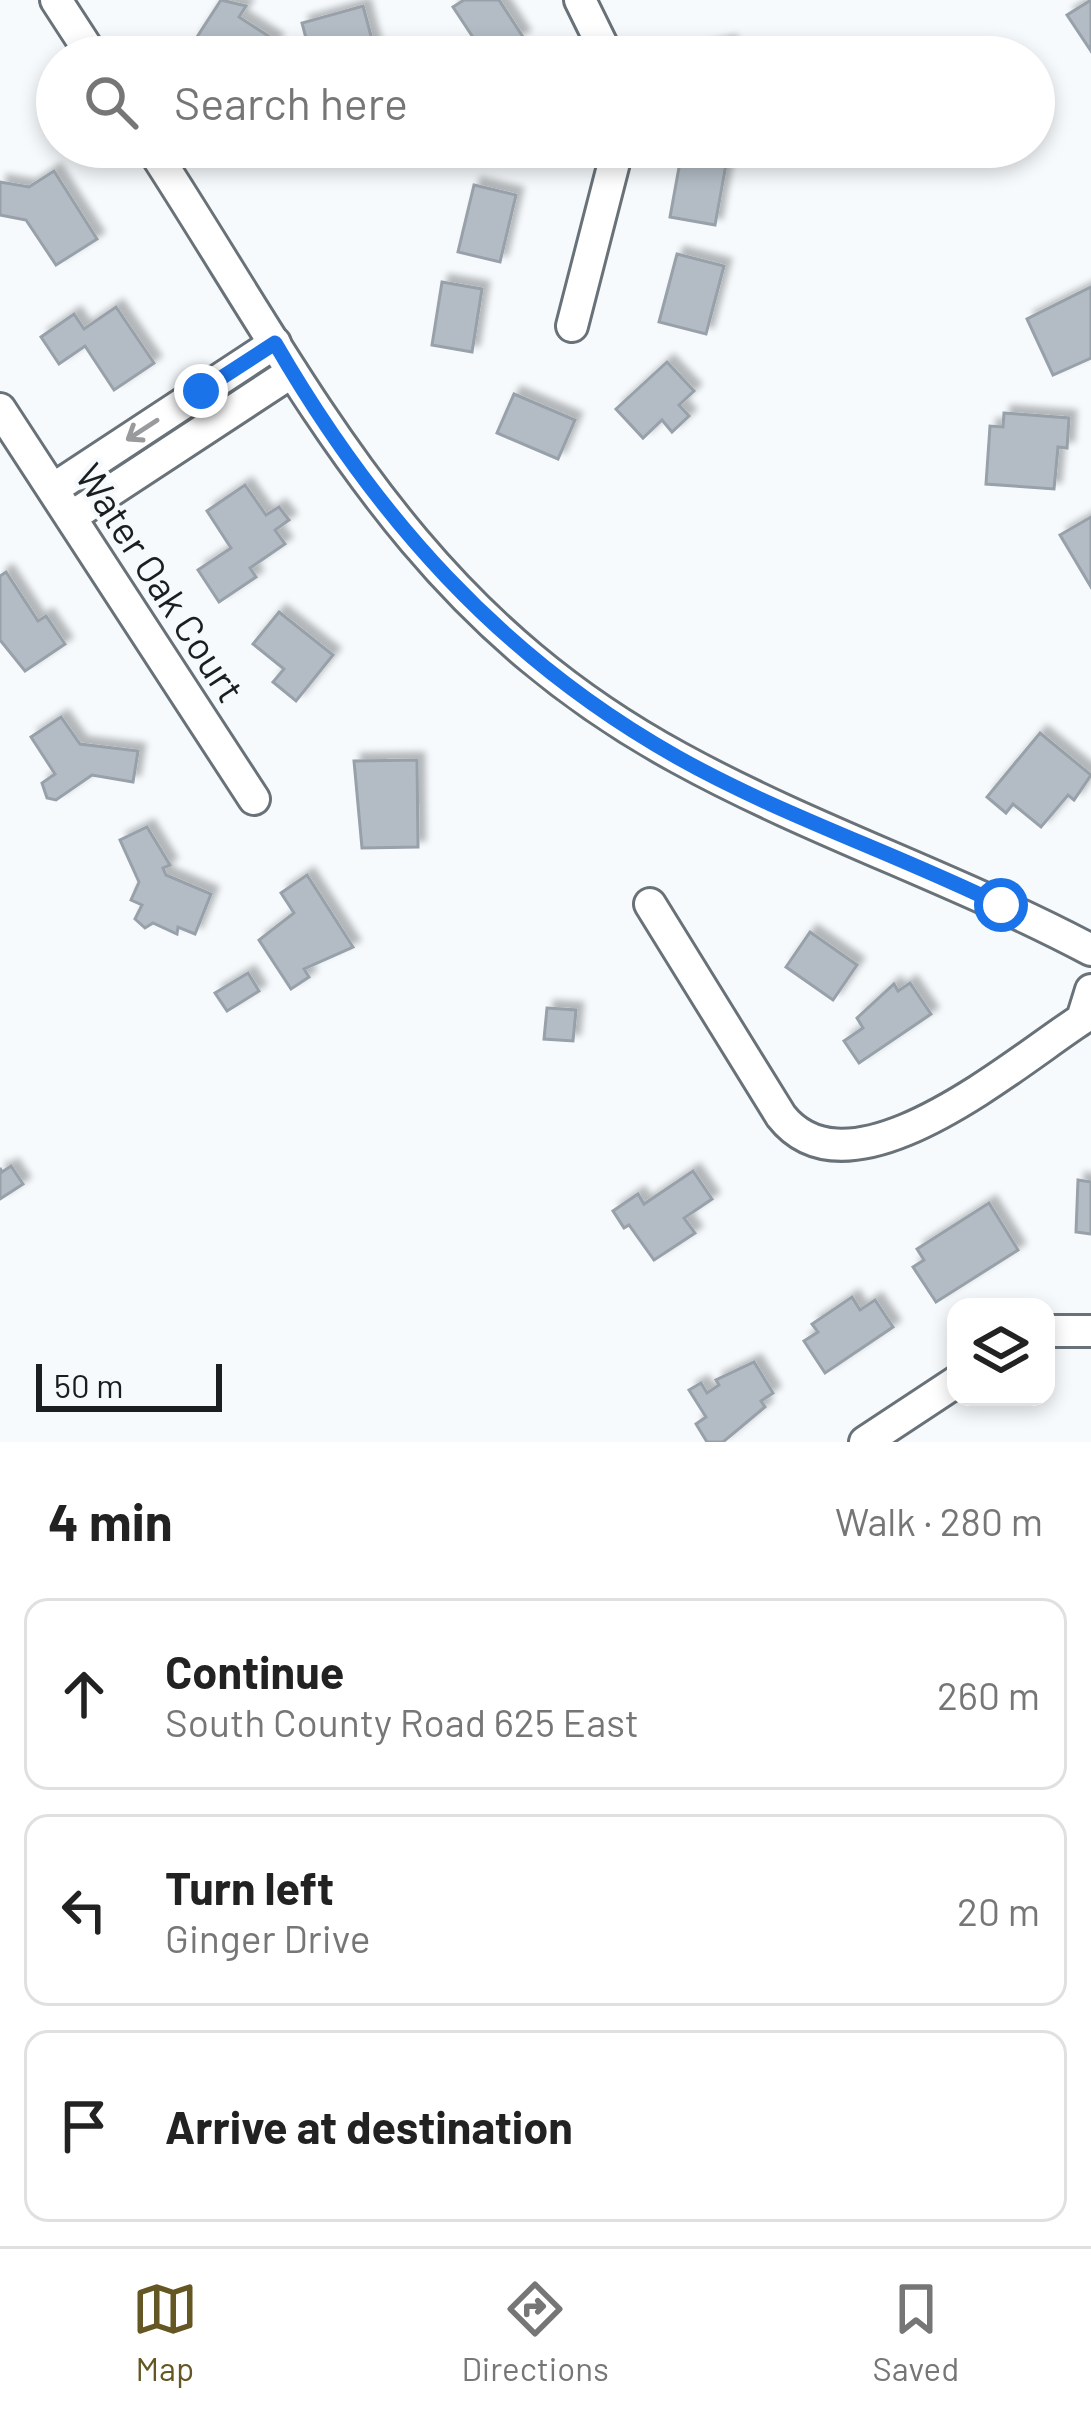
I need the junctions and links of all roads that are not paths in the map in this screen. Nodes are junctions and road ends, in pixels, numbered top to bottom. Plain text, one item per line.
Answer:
1 (56, 0) edge
2 (580, 0) edge
3 (79, 36) edge
4 (598, 36) edge
5 (165, 168) edge
6 (613, 168) edge
7 (572, 326) dead end
8 (275, 343) junction
9 (292, 372) junction
10 (0, 409) edge
11 (52, 489) junction
12 (71, 517) junction
13 (254, 799) dead end
14 (650, 904) dead end
15 (1091, 950) edge
16 (1091, 990) edge
17 (1055, 1331) edge
18 (1091, 1331) edge
19 (947, 1388) edge
20 (865, 1442) edge

1 - 3 street
2 - 4 street
5 - 8 street
6 - 7 street
8 - 9 street
8 -> 11 street
9 - 12 street
9 - 15 street
10 - 11 street, Water Oak Court
11 - 12 street, Water Oak Court
12 - 13 street, Water Oak Court
14 - 16 street
17 - 18 street
19 - 20 street

